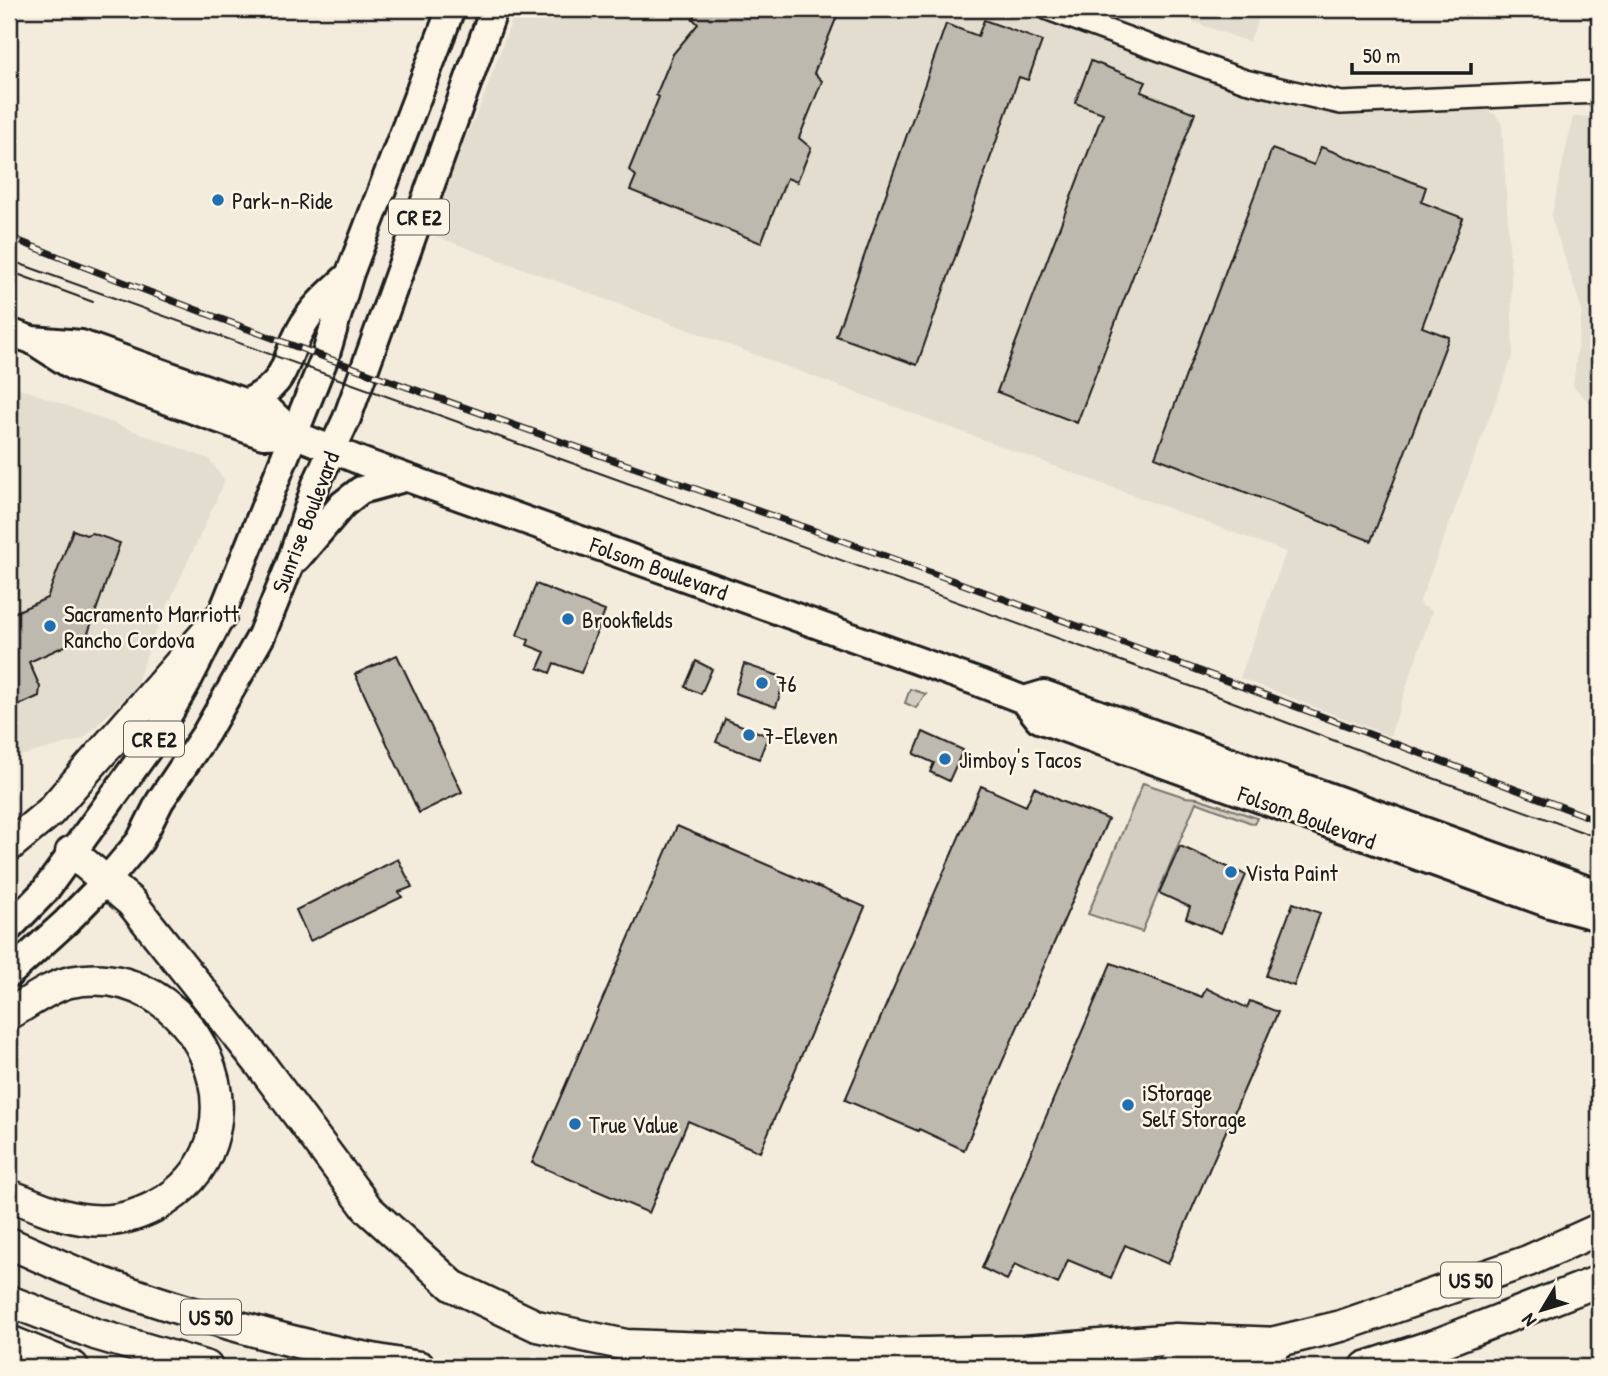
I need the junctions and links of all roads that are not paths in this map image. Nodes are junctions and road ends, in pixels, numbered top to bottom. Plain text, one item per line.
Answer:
1 (451, 9) edge
2 (494, 9) edge
3 (1048, 9) edge
4 (1599, 92) edge
5 (351, 273) junction
6 (21, 336) edge
7 (246, 402) junction
8 (294, 434) junction
9 (332, 449) junction
10 (404, 478) junction
11 (289, 567) junction
12 (221, 616) junction
13 (1024, 700) junction
14 (1314, 812) junction
15 (1379, 816) junction
16 (9, 846) edge
17 (71, 852) junction
18 (107, 880) junction
19 (1599, 894) edge
20 (1599, 918) edge
21 (9, 928) edge
22 (9, 974) edge
23 (9, 1014) edge
24 (9, 1195) edge
25 (1599, 1228) edge
26 (9, 1243) edge
27 (1599, 1281) edge
28 (9, 1301) edge
29 (9, 1341) edge
30 (1279, 1343) junction
31 (73, 1367) edge
32 (207, 1367) edge
33 (420, 1367) edge
34 (1173, 1367) edge
35 (1366, 1367) edge

1 - 5 main road, Sunrise Boulevard / CR E2
2 - 9 main road, Sunrise Boulevard / CR E2
3 - 4 street
5 - 7 main road
5 - 8 main road, Sunrise Boulevard / CR E2
6 - 7 main road, Folsom Boulevard
6 - 8 main road, Folsom Boulevard
7 - 8 main road, Folsom Boulevard
8 - 9 main road, Folsom Boulevard
8 - 12 main road, Sunrise Boulevard / CR E2
9 - 10 main road, Folsom Boulevard
9 - 11 main road, Sunrise Boulevard / CR E2
10 - 11 main road
10 - 13 main road, Folsom Boulevard
11 - 18 main road, Sunrise Boulevard / CR E2
12 - 16 highway
12 - 17 main road, Sunrise Boulevard / CR E2
13 - 14 main road, Folsom Boulevard
13 - 15 main road, Folsom Boulevard
14 - 15 main road
14 - 20 main road, Folsom Boulevard
15 - 19 main road, Folsom Boulevard
17 - 18 highway
17 - 21 main road, Sunrise Boulevard / CR E2
18 - 22 main road, Sunrise Boulevard / CR E2
18 - 30 highway
23 - 24 highway
25 - 30 highway, US 50
26 - 33 highway, US 50
27 - 35 highway, US 50
28 - 32 highway, US 50
29 - 31 highway
30 - 34 highway, US 50

